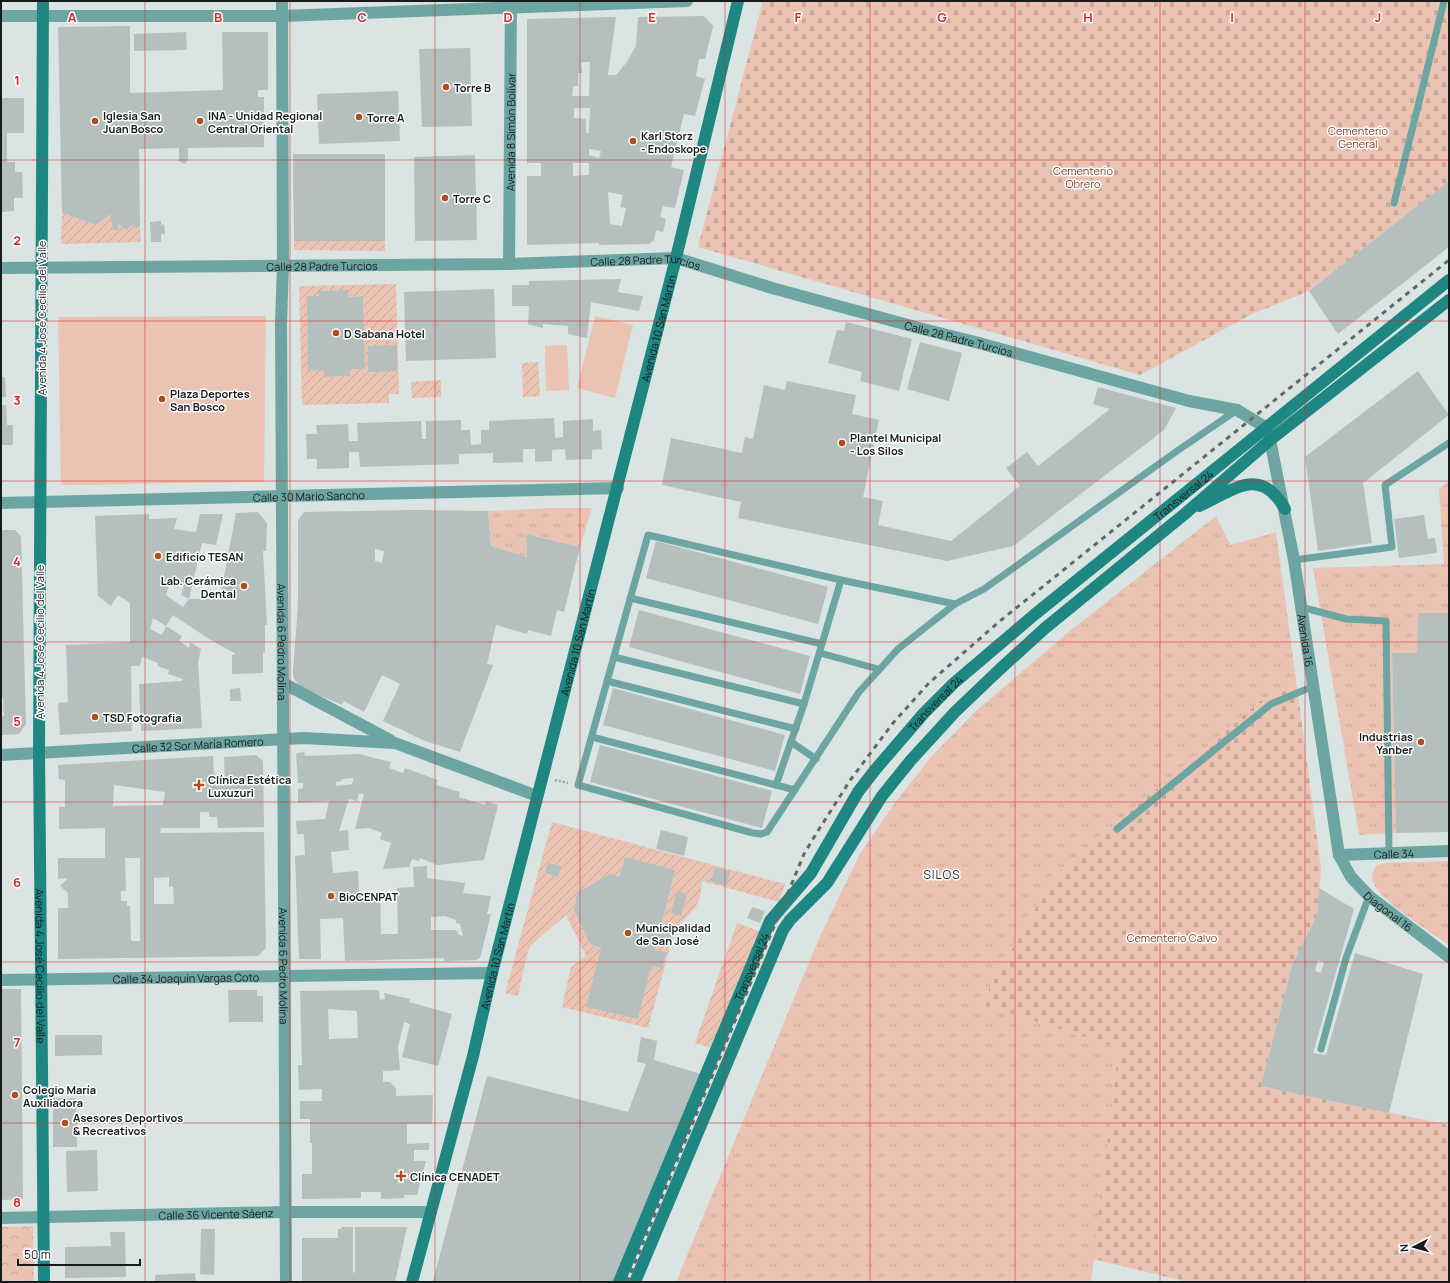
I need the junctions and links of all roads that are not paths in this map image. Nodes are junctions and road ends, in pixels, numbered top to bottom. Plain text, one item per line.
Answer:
1 (43, 1) edge
2 (282, 1) edge
3 (687, 1) edge
4 (738, 1) edge
5 (1444, 1) edge
6 (511, 3) edge
7 (43, 15) junction
8 (1, 16) edge
9 (282, 16) junction
10 (1394, 203) dead end
11 (676, 258) junction
12 (509, 264) junction
13 (283, 265) junction
14 (1, 268) edge
15 (41, 268) junction
16 (1449, 280) edge
17 (1449, 300) edge
18 (1237, 410) junction
19 (1265, 427) junction
20 (1270, 440) junction
21 (1449, 443) edge
22 (618, 488) junction
23 (282, 496) junction
24 (40, 502) junction
25 (1, 503) edge
26 (1285, 509) junction
27 (1187, 512) junction
28 (1294, 560) junction
29 (841, 580) junction
30 (630, 598) junction
31 (955, 604) junction
32 (1301, 607) junction
33 (1034, 615) junction
34 (1044, 629) junction
35 (822, 644) junction
36 (820, 653) junction
37 (614, 657) junction
38 (878, 669) junction
39 (607, 681) junction
40 (283, 683) junction
41 (1314, 686) junction
42 (804, 704) junction
43 (796, 729) junction
44 (592, 737) junction
45 (282, 740) junction
46 (395, 742) junction
47 (791, 742) junction
48 (39, 753) junction
49 (1, 755) edge
50 (816, 759) junction
51 (776, 785) junction
52 (796, 790) junction
53 (537, 796) junction
54 (1117, 829) dead end
55 (1449, 851) edge
56 (1390, 852) junction
57 (1339, 855) junction
58 (1369, 896) junction
59 (1449, 957) edge
60 (492, 973) junction
61 (284, 975) junction
62 (40, 979) junction
63 (1, 980) edge
64 (1321, 1049) dead end
65 (286, 1212) junction
66 (431, 1212) junction
67 (44, 1216) junction
68 (1, 1218) edge
69 (44, 1282) edge
70 (286, 1282) edge
71 (412, 1282) edge
72 (619, 1282) edge
73 (635, 1282) edge

1 - 7 main road, Avenida 4 José Cecilio del Valle
2 - 9 street, Avenida 6 Pedro Molina
3 - 6 street
4 - 11 main road, Avenida 10 San Martín
5 - 10 lane
6 - 9 street
6 - 12 street, Avenida 8 Simón Bolívar
7 - 8 street
7 - 9 street
7 - 15 main road, Avenida 4 José Cecilio del Valle
9 - 13 street, Avenida 6 Pedro Molina
11 - 12 street, Calle 28 Padre Turcios
11 - 18 street, Calle 28 Padre Turcios
11 - 22 main road, Avenida 10 San Martín
12 - 13 street, Calle 28 Padre Turcios
13 - 15 street, Calle 28 Padre Turcios
13 - 23 street, Avenida 6 Pedro Molina
14 - 15 street, Calle 28 Padre Turcios
15 - 24 main road, Avenida 4 José Cecilio del Valle
16 - 19 main road, Transversal 24
17 - 20 main road, Transversal 24
18 - 19 street, Calle 28 Padre Turcios
18 - 31 lane
19 - 20 street, Avenida 16
19 - 33 main road, Transversal 24
20 - 26 street, Avenida 16
20 - 27 main road, Transversal 24
21 - 28 lane
22 - 23 street, Calle 30 Mario Sancho
22 - 53 main road, Avenida 10 San Martín
23 - 24 street, Calle 30 Mario Sancho
23 - 40 street, Avenida 6 Pedro Molina
24 - 25 street, Calle 30 Mario Sancho
24 - 48 main road, Avenida 4 José Cecilio del Valle
26 - 27 main road
26 - 28 street, Avenida 16
27 - 34 main road, Transversal 24
28 - 32 street, Avenida 16
29 - 30 lane
29 - 31 lane
29 - 35 lane
30 - 35 lane
30 - 37 lane
31 - 38 lane
32 - 41 street, Avenida 16
32 - 56 lane
33 - 34 main road
33 - 72 main road, Transversal 24
34 - 73 main road, Transversal 24
35 - 36 lane
36 - 38 lane
36 - 42 lane
37 - 39 lane
37 - 42 lane
38 - 50 lane
39 - 43 lane
39 - 44 lane
40 - 45 street, Avenida 6 Pedro Molina
40 - 46 street, Calle 32 Sor María Romero
41 - 54 lane
41 - 57 street, Avenida 16
42 - 43 lane
43 - 47 lane
44 - 51 lane
44 - 52 lane
45 - 46 street, Calle 32 Sor María Romero
45 - 48 street, Calle 32 Sor María Romero
45 - 61 street, Avenida 6 Pedro Molina
46 - 53 street, Calle 32 Sor María Romero
47 - 50 lane
47 - 51 lane
48 - 49 street, Calle 32 Sor María Romero
48 - 62 main road, Avenida 4 José Cecilio del Valle
50 - 52 lane
51 - 52 lane
53 - 60 main road, Avenida 10 San Martín
55 - 56 street, Calle 34
56 - 57 street, Calle 34
57 - 58 street, Diagonal 16
58 - 59 street, Diagonal 16
58 - 64 lane
60 - 61 street, Calle 34 Joaquín Vargas Coto
60 - 66 main road, Avenida 10 San Martín
61 - 62 street, Calle 34 Joaquín Vargas Coto
61 - 65 street, Avenida 6 Pedro Molina
62 - 63 street, Calle 34 Joaquín Vargas Coto
62 - 67 main road, Avenida 4 José Cecilio del Valle
65 - 66 street, Calle 36 Vicente Sáenz
65 - 67 street, Calle 36 Vicente Sáenz
65 - 70 street, Avenida 6 Pedro Molina
66 - 71 main road, Avenida 10 San Martín
67 - 68 street, Calle 36 Vicente Sáenz
67 - 69 main road, Avenida 4 José Cecilio del Valle

